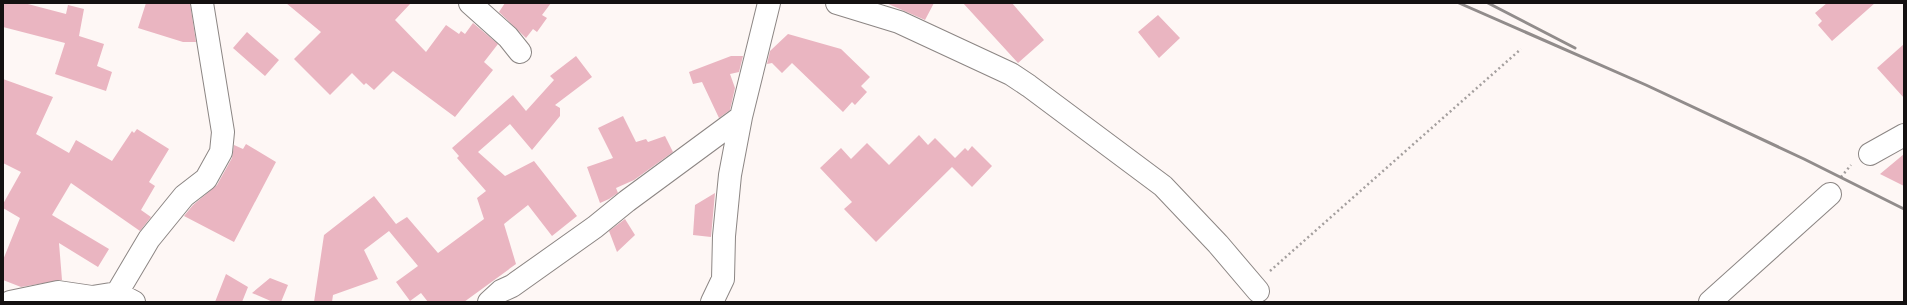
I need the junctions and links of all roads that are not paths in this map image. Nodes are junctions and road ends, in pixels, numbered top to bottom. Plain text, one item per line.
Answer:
1 (202, 3) edge
2 (470, 3) edge
3 (769, 3) edge
4 (837, 3) edge
5 (520, 52) dead end
6 (741, 117) junction
7 (1904, 135) edge
8 (1870, 154) road end
9 (1830, 194) road end
10 (1255, 289) road end
11 (126, 298) edge
12 (10, 302) edge
13 (489, 302) edge
14 (712, 302) edge
15 (1710, 302) edge

1 - 11 street
2 - 5 street
3 - 6 street
4 - 10 street
6 - 13 street
6 - 14 street
7 - 8 street
9 - 15 street
11 - 12 street

